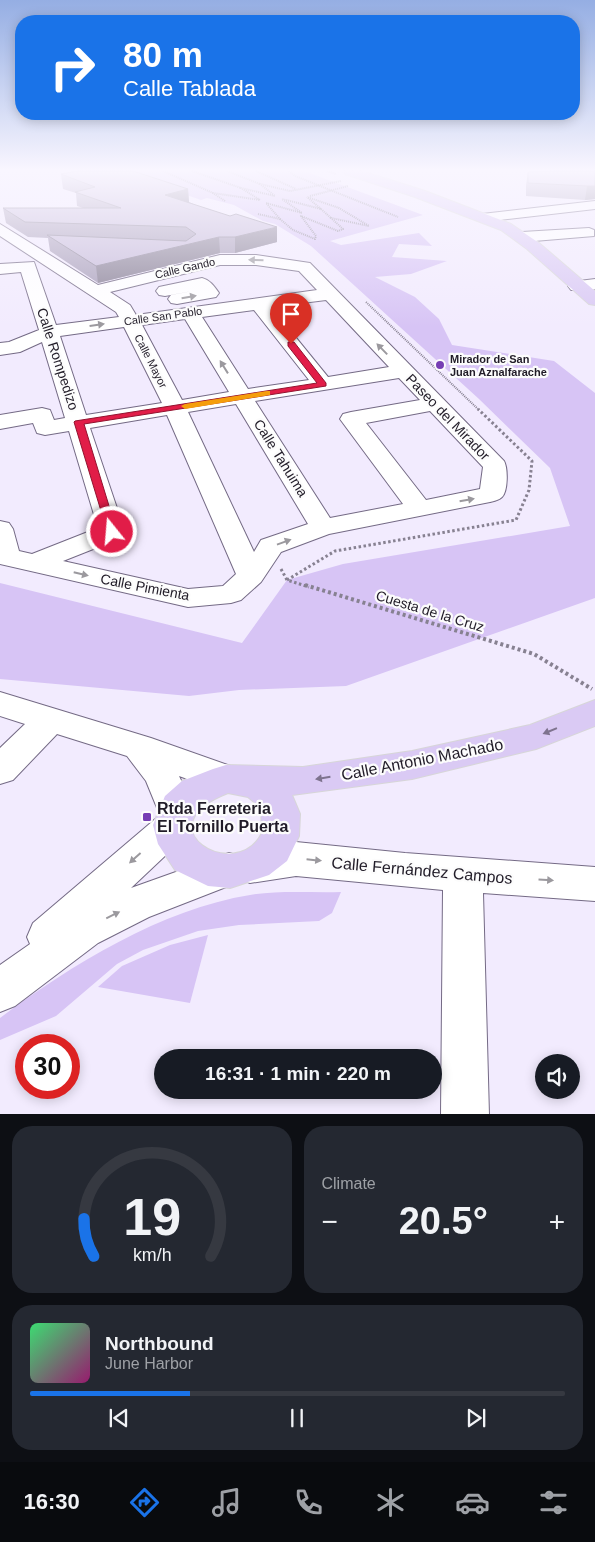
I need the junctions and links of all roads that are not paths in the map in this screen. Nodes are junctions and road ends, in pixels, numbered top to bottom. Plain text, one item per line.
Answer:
1 (494, 223) edge
2 (0, 229) edge
3 (589, 233) dead end
4 (522, 237) junction
5 (567, 251) dead end
6 (540, 253) junction
7 (42, 256) junction
8 (304, 267) joint
9 (0, 269) edge
10 (595, 284) edge
11 (577, 286) junction
12 (330, 294) junction
13 (595, 300) edge
14 (259, 304) junction
15 (117, 305) junction
16 (190, 313) junction
17 (49, 332) junction
18 (0, 349) edge
19 (404, 372) junction
20 (323, 384) junction
21 (242, 397) junction
22 (435, 404) junction
23 (175, 408) junction
24 (0, 422) edge
25 (78, 422) junction
26 (419, 508) junction
27 (323, 528) junction
28 (0, 530) edge
29 (34, 563) junction
30 (251, 576) junction
31 (0, 704) edge
32 (595, 712) edge
33 (52, 719) junction
34 (139, 748) junction
35 (0, 770) edge
36 (235, 780) junction
37 (174, 818) junction
38 (239, 868) junction
39 (463, 874) junction
40 (595, 884) edge
41 (0, 980) edge
42 (0, 991) edge
43 (465, 1114) edge

1 - 4 main road
2 - 7 street
3 - 4 street
4 - 6 main road
5 - 6 street
6 - 11 main road
7 - 9 street
7 - 15 street
7 - 17 street, Calle Rompedizo
8 - 12 street, Paseo del Mirador
8 -> 15 street, Calle Gando
10 - 11 street
11 - 13 main road
12 - 14 street, Calle San Pablo
19 -> 12 street, Paseo del Mirador
16 -> 14 street, Calle San Pablo
14 - 20 street
15 - 16 street, Calle San Pablo
17 -> 15 street, Calle San Pablo
15 - 23 street, Calle Mayor
21 -> 16 street, Calle Tahuima
17 - 18 street, Calle San Pablo
17 - 25 street, Calle Rompedizo
19 - 20 street
19 - 22 street, Paseo del Mirador
20 - 21 street
21 - 23 street
21 - 27 street, Calle Tahuima
26 -> 22 street, Paseo del Mirador
22 - 26 street
23 - 25 street
23 - 30 street, Calle Mayor
24 - 25 street
25 - 29 street, Calle Rompedizo
26 - 27 street, Paseo del Mirador
30 -> 27 street, Paseo del Mirador
28 - 29 street, Calle Pimienta
29 -> 30 street, Calle Pimienta
31 - 33 street
32 -> 36 main road, Calle Antonio Machado
33 - 34 street
33 - 35 street
34 - 36 street
34 - 37 street
36 - 37 main road
36 - 38 main road
37 - 38 main road
37 -> 41 street
38 -> 39 street, Calle Fernández Campos
42 -> 38 street, Calle Fernández Campos
39 -> 40 street, Calle Fernández Campos
39 - 43 street

